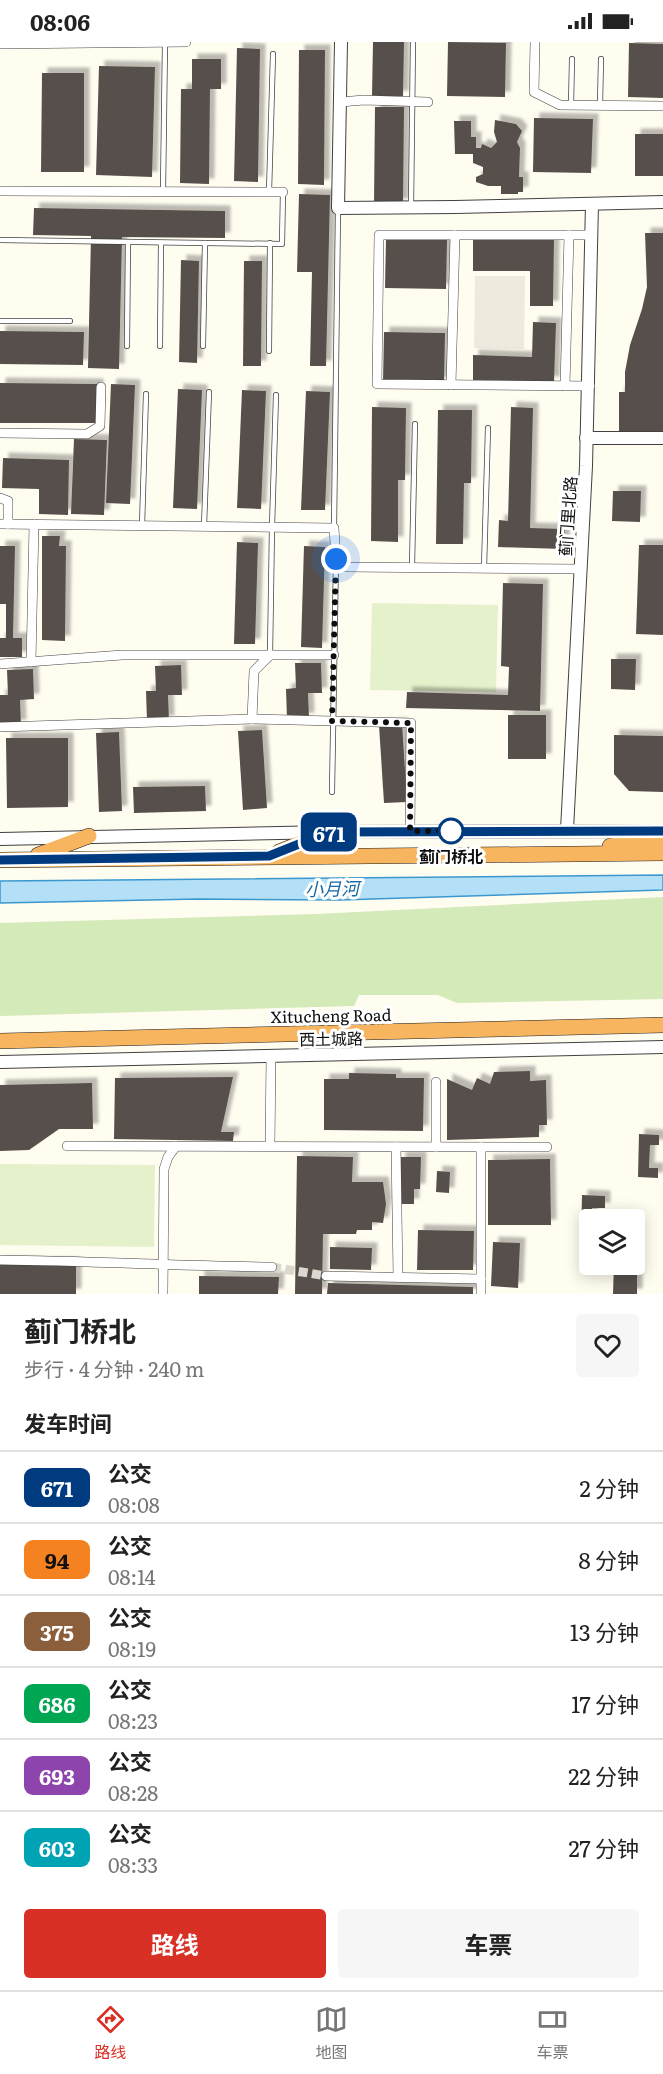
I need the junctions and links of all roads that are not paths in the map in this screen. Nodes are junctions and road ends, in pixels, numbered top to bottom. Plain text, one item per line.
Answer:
1 (186, 42) edge
2 (341, 42) edge
3 (413, 42) edge
4 (535, 42) edge
5 (26, 43) edge
6 (165, 43) edge
7 (0, 44) edge
8 (273, 54) dead end
9 (572, 59) dead end
10 (601, 59) dead end
11 (412, 101) junction
12 (340, 102) junction
13 (428, 102) dead end
14 (571, 105) junction
15 (600, 105) junction
16 (663, 106) edge
17 (0, 191) edge
18 (163, 191) junction
19 (269, 192) junction
20 (283, 192) joint
21 (663, 202) edge
22 (592, 204) junction
23 (338, 208) junction
24 (411, 208) junction
25 (455, 235) junction
26 (568, 235) junction
27 (592, 235) junction
28 (0, 240) edge
29 (128, 243) junction
30 (161, 243) junction
31 (205, 243) junction
32 (270, 243) junction
33 (0, 321) edge
34 (70, 321) dead end
35 (127, 346) dead end
36 (160, 346) dead end
37 (203, 346) dead end
38 (269, 351) dead end
39 (451, 385) junction
40 (565, 386) junction
41 (590, 386) dead end
42 (100, 387) dead end
43 (209, 392) dead end
44 (146, 394) dead end
45 (276, 395) dead end
46 (415, 424) dead end
47 (488, 428) dead end
48 (0, 434) edge
49 (586, 438) junction
50 (663, 438) edge
51 (0, 498) edge
52 (4, 524) edge
53 (34, 524) junction
54 (142, 526) junction
55 (204, 526) junction
56 (272, 527) junction
57 (334, 528) junction
58 (336, 559) junction
59 (412, 567) junction
60 (484, 568) junction
61 (580, 569) junction
62 (270, 655) junction
63 (334, 655) junction
64 (31, 662) junction
65 (0, 664) edge
66 (252, 719) junction
67 (332, 721) junction
68 (0, 727) edge
69 (332, 792) dead end
70 (567, 830) junction
71 (410, 831) junction
72 (663, 831) edge
73 (329, 832) junction
74 (88, 836) junction
75 (663, 838) edge
76 (0, 839) edge
77 (663, 853) edge
78 (545, 855) junction
79 (269, 856) junction
80 (29, 859) junction
81 (0, 860) edge
82 (663, 1025) edge
83 (0, 1041) edge
84 (663, 1047) edge
85 (271, 1056) junction
86 (0, 1062) edge
87 (436, 1082) dead end
88 (67, 1146) dead end
89 (176, 1146) junction
90 (270, 1146) junction
91 (396, 1147) junction
92 (436, 1147) junction
93 (482, 1147) junction
94 (547, 1147) dead end
95 (0, 1260) edge
96 (163, 1266) junction
97 (272, 1267) tunnel mouth
98 (326, 1276) tunnel mouth
99 (398, 1277) junction
100 (481, 1279) junction
101 (163, 1294) edge
102 (481, 1294) edge

1 - 6 street
2 - 12 street
3 - 11 lane
4 - 14 street
5 - 6 street
5 - 7 street
6 - 18 lane
8 - 19 lane
9 - 14 lane
10 - 15 lane
11 - 12 street
11 - 13 street
11 - 24 lane
12 - 23 street
14 - 15 street
15 - 16 street
17 - 18 street
18 - 19 street
19 - 20 street
20 - 32 lane
21 - 22 street
22 - 24 street
22 - 27 street, 蓟门里北路
23 - 24 street
23 - 57 lane
25 - 26 street
25 - 39 street
25 - 39 street
26 - 27 street
26 - 40 street
27 - 49 street, 蓟门里北路
28 - 29 lane
29 - 30 lane
29 - 35 lane
30 - 31 lane
30 - 36 lane
31 - 32 lane
31 - 37 lane
32 - 38 lane
33 - 34 lane
39 - 40 street
40 - 41 street
42 - 48 street
43 - 55 lane
44 - 54 lane
45 - 56 lane
46 - 59 lane
47 - 60 lane
49 - 50 street
49 - 61 street, 蓟门里北路
51 - 52 street
52 - 53 street
53 - 54 street
53 - 64 street
54 - 55 street
55 - 56 street
56 - 57 street
56 - 62 lane
57 - 58 street
58 - 59 street
58 - 63 lane
59 - 60 street
60 - 61 street
61 - 70 street, 蓟门里北路
62 - 63 street
62 - 64 street
62 - 66 street
63 - 67 lane
64 - 65 street
66 - 67 street
66 - 68 street
67 - 69 lane
67 - 71 street
70 - 71 street
70 - 72 street
71 - 73 street
73 - 74 street
73 - 79 highway
74 - 76 street
74 - 80 highway
75 - 78 highway
77 - 78 highway
78 - 79 highway
79 - 80 highway
80 - 81 highway
82 - 83 highway, Xitucheng Road
84 - 85 street, 西土城路
85 - 86 street, 西土城路
85 - 90 street
87 - 92 street
88 - 89 street
89 - 90 street
89 - 96 street
90 - 91 street
91 - 92 street
91 - 99 street
92 - 93 street
93 - 94 street
93 - 100 street
95 - 96 street
96 - 97 street
96 - 101 street
98 - 99 street
99 - 100 street
100 - 102 street

